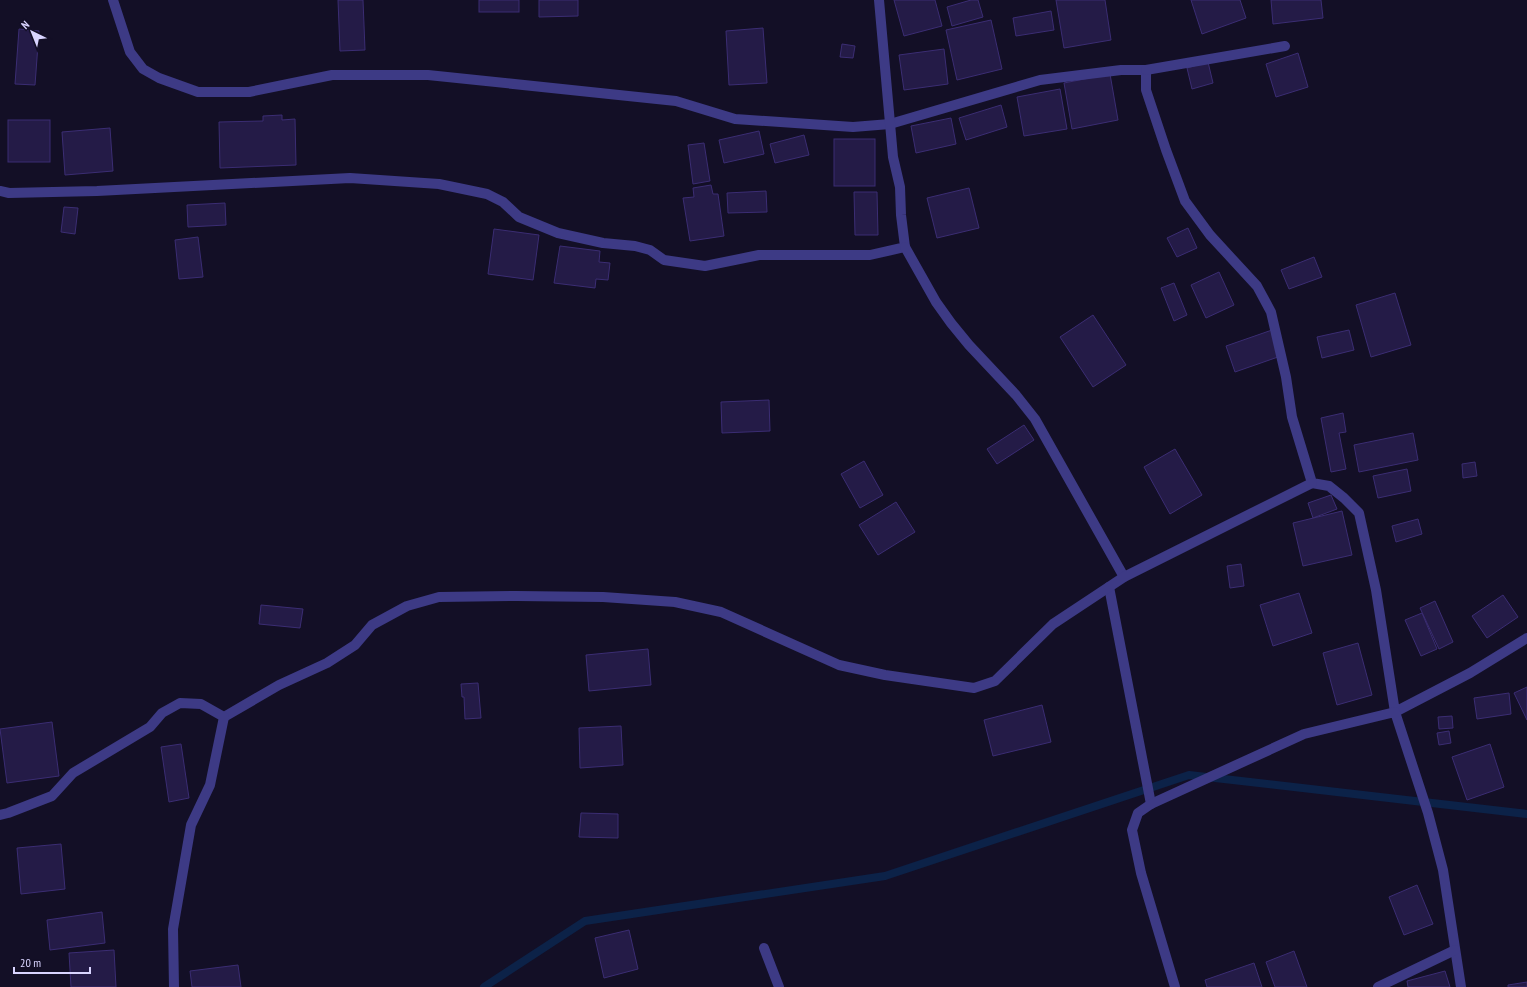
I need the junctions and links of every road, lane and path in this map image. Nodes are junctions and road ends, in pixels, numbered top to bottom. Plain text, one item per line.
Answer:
1 (113, 0) edge
2 (879, 0) edge
3 (1285, 46) dead end
4 (1146, 70) junction
5 (890, 124) junction
6 (0, 191) edge
7 (905, 247) junction
8 (1312, 483) junction
9 (1124, 577) junction
10 (1109, 587) junction
11 (1527, 638) edge
12 (1395, 712) junction
13 (224, 716) junction
14 (1151, 804) junction
15 (0, 815) edge
16 (764, 948) dead end
17 (1455, 950) junction
18 (174, 987) edge
19 (779, 987) edge
20 (1175, 987) edge
21 (1378, 987) edge
22 (1460, 987) edge

1 - 5 street
2 - 5 street
3 - 4 street
4 - 5 street
4 - 8 street
5 - 7 street
6 - 7 street
7 - 9 street
8 - 9 street
8 - 12 street
9 - 10 street
10 - 13 street
10 - 14 street
11 - 12 street
12 - 14 street
12 - 17 street
13 - 15 street
13 - 18 street
14 - 20 street
16 - 19 street
17 - 21 street
17 - 22 street

